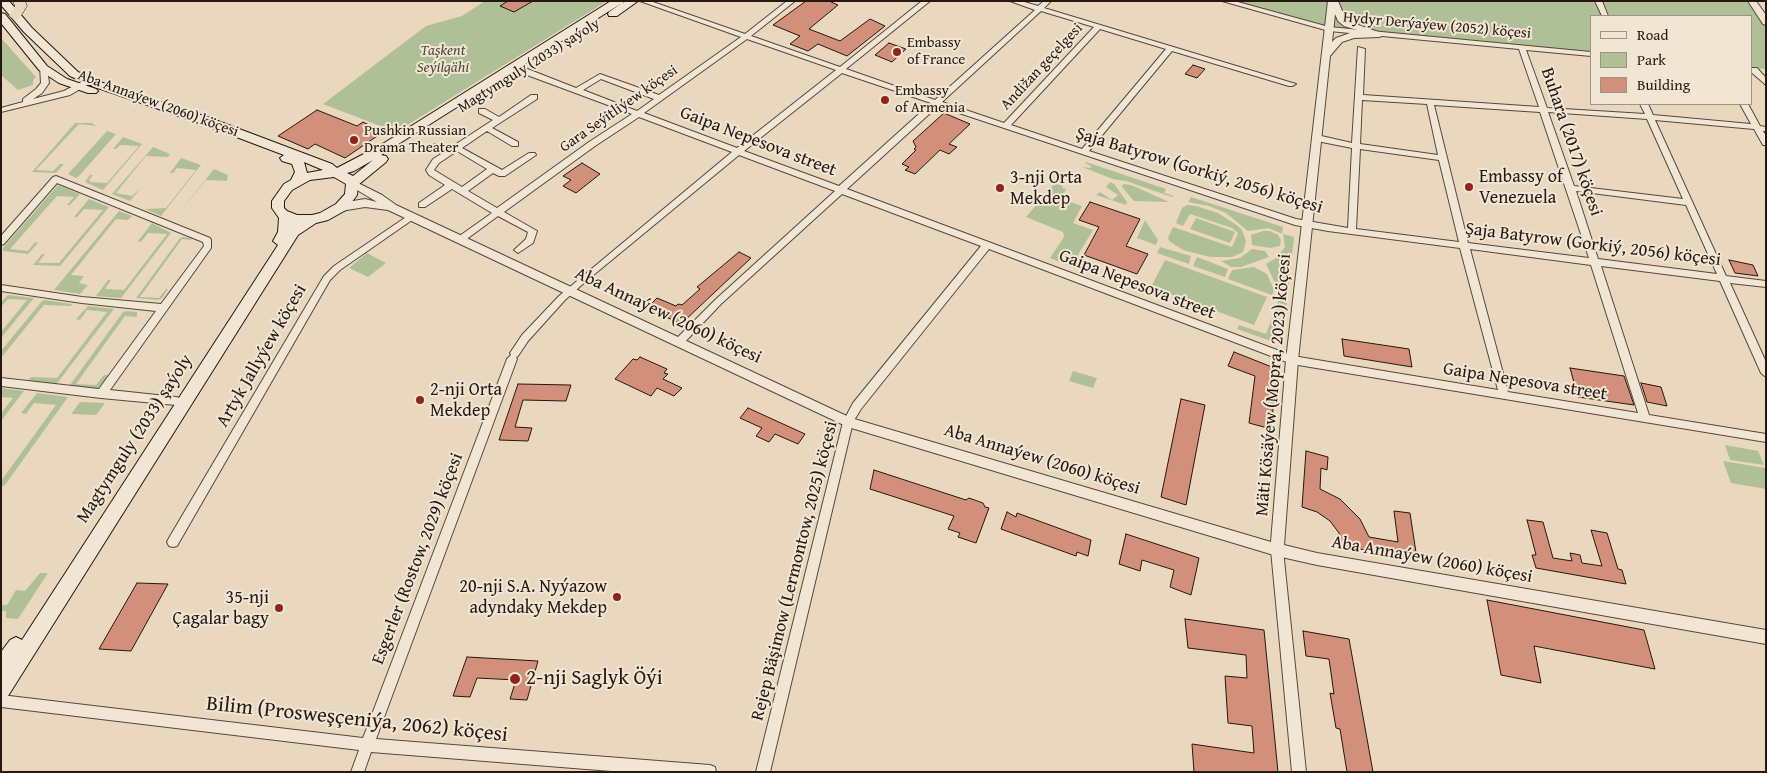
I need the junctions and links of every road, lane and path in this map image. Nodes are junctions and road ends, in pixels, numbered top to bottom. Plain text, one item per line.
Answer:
1 (4, 1) edge
2 (19, 1) edge
3 (620, 1) edge
4 (633, 1) edge
5 (643, 1) edge
6 (792, 1) edge
7 (927, 1) edge
8 (1013, 1) edge
9 (1048, 1) edge
10 (1225, 1) edge
11 (1333, 1) edge
12 (1598, 1) edge
13 (1752, 1) edge
14 (1039, 9) junction
15 (1605, 15) edge
16 (7, 20) edge
17 (1766, 22) edge
18 (1098, 27) junction
19 (1329, 29) junction
20 (1380, 34) junction
21 (747, 36) junction
22 (1522, 48) junction
23 (1170, 49) junction
24 (1361, 50) dead end
25 (1590, 54) edge
26 (1325, 59) junction
27 (43, 68) junction
28 (522, 70) junction
29 (842, 70) junction
30 (1752, 70) edge
31 (1766, 71) edge
32 (1766, 83) edge
33 (84, 84) junction
34 (1292, 84) dead end
35 (578, 90) junction
36 (534, 97) dead end
37 (1359, 97) junction
38 (659, 98) junction
39 (1430, 102) junction
40 (938, 104) junction
41 (1644, 105) edge
42 (1745, 105) edge
43 (18, 106) junction
44 (1, 110) edge
45 (1544, 110) junction
46 (482, 111) dead end
47 (638, 114) junction
48 (1650, 117) junction
49 (499, 120) junction
50 (1005, 126) junction
51 (1757, 127) junction
52 (487, 128) junction
53 (1766, 129) edge
54 (1317, 138) junction
55 (515, 144) dead end
56 (1766, 144) edge
57 (1356, 146) junction
58 (435, 147) dead end
59 (457, 148) junction
60 (739, 151) junction
61 (1084, 152) junction
62 (447, 154) junction
63 (532, 154) dead end
64 (1443, 158) junction
65 (493, 169) junction
66 (335, 173) junction
67 (296, 181) junction
68 (352, 184) junction
69 (451, 185) junction
70 (1571, 188) junction
71 (462, 191) junction
72 (842, 191) junction
73 (1689, 203) junction
74 (422, 205) dead end
75 (341, 207) junction
76 (392, 208) junction
77 (497, 212) junction
78 (412, 216) junction
79 (286, 217) junction
80 (312, 219) junction
81 (1308, 225) junction
82 (1352, 231) junction
83 (461, 239) junction
84 (1, 242) edge
85 (987, 245) junction
86 (1464, 246) junction
87 (518, 250) dead end
88 (1595, 262) junction
89 (1724, 279) junction
90 (1766, 284) edge
91 (1, 288) edge
92 (570, 290) junction
93 (163, 308) junction
94 (679, 342) junction
95 (1292, 360) junction
96 (1766, 373) edge
97 (1, 382) edge
98 (101, 394) junction
99 (1504, 395) junction
100 (176, 401) junction
101 (1645, 418) junction
102 (848, 422) junction
103 (1766, 438) edge
104 (173, 542) dead end
105 (1277, 550) junction
106 (1766, 637) edge
107 (1, 669) edge
108 (1, 689) edge
109 (1, 701) edge
110 (367, 745) junction
111 (357, 772) edge
112 (710, 772) edge
113 (763, 772) edge
114 (1298, 772) edge

1 - 16 main road, Aba Annaýew (2060) köçesi
2 - 16 highway
3 - 66 main road, Magtymguly (2033) şaýoly
4 - 28 main road, Magtymguly (2033) şaýoly
5 - 21 street, Şaja Batyrow (Gorkiý, 2056) köçesi
6 - 21 street, Gara Seýitliýew köçesi
7 - 29 street, Esgerler (Rostow, 2029) köçesi
8 - 14 street
9 - 14 street
10 - 19 street, Hydyr Derýaýew (2052) köçesi
11 - 19 street, Mäti Kösäýew (Mopra, 2023) köçesi
11 - 20 street
12 - 15 street
13 - 17 street
14 - 18 street
14 - 40 street
16 - 27 main road, Aba Annaýew (2060) köçesi
16 - 33 main road, Aba Annaýew (2060) köçesi
18 - 23 street
18 - 50 street, Andižan geçelgesi
19 - 20 street, Hydyr Derýaýew (2052) köçesi
19 - 26 street, Mäti Kösäýew (Mopra, 2023) köçesi
20 - 22 street, Hydyr Derýaýew (2052) köçesi
20 - 26 street
21 - 29 street, Şaja Batyrow (Gorkiý, 2056) köçesi
21 - 38 street, Gara Seýitliýew köçesi
22 - 25 street, Hydyr Derýaýew (2052) köçesi
22 - 45 street, Buhara (2017) köçesi
23 - 34 street
23 - 61 street
24 - 37 street
26 - 54 street, Mäti Kösäýew (Mopra, 2023) köçesi
27 - 33 main road, Aba Annaýew (2060) köçesi
27 - 43 street
28 - 35 street, Gaipa Nepesova street
28 - 68 main road, Magtymguly (2033) şaýoly
29 - 40 street, Şaja Batyrow (Gorkiý, 2056) köçesi
29 - 60 street, Esgerler (Rostow, 2029) köçesi
30 - 31 street
30 - 32 street
33 - 43 street
33 - 66 main road, Aba Annaýew (2060) köçesi
33 - 67 main road, Aba Annaýew (2060) köçesi
35 - 38 street
35 - 47 street, Gaipa Nepesova street
36 - 49 street
37 - 39 street
37 - 57 street
38 - 47 street, Gara Seýitliýew köçesi
39 - 45 street
39 - 64 street
40 - 50 street, Şaja Batyrow (Gorkiý, 2056) köçesi
40 - 72 street
41 - 48 street
42 - 51 street
43 - 44 street
45 - 48 street
45 - 70 street, Buhara (2017) köçesi
46 - 49 street
47 - 60 street, Gaipa Nepesova street
47 - 77 street, Gara Seýitliýew köçesi
48 - 51 street
48 - 73 street
49 - 52 street
50 - 61 street, Şaja Batyrow (Gorkiý, 2056) köçesi
51 - 53 street
51 - 56 street
52 - 55 street
52 - 59 street
54 - 57 street
54 - 81 street, Mäti Kösäýew (Mopra, 2023) köçesi
57 - 64 street
57 - 82 street
58 - 62 street
59 - 62 street
59 - 65 street
60 - 72 street, Gaipa Nepesova street
60 - 92 street, Esgerler (Rostow, 2029) köçesi
61 - 81 street, Şaja Batyrow (Gorkiý, 2056) köçesi
62 - 69 street
63 - 65 street
64 - 86 street
65 - 71 street
66 - 67 main road, Magtymguly (2033) şaýoly
66 - 68 main road, Aba Annaýew (2060) köçesi
67 - 79 main road
68 - 75 main road
68 - 76 street, Aba Annaýew (2060) köçesi
69 - 71 street
69 - 74 street
70 - 73 street
70 - 88 street, Buhara (2017) köçesi
71 - 77 street
72 - 85 street, Gaipa Nepesova street
72 - 94 street
73 - 89 street
75 - 76 street
75 - 80 main road
76 - 78 street, Aba Annaýew (2060) köçesi
77 - 83 street, Gara Seýitliýew köçesi
77 - 87 street
78 - 83 street, Aba Annaýew (2060) köçesi
78 - 104 street, Artyk Jallyýew köçesi
79 - 80 main road
79 - 100 main road, Magtymguly (2033) şaýoly
80 - 108 main road, Magtymguly (2033) şaýoly
81 - 82 street, Şaja Batyrow (Gorkiý, 2056) köçesi
81 - 95 street, Mäti Kösäýew (Mopra, 2023) köçesi
82 - 86 street, Şaja Batyrow (Gorkiý, 2056) köçesi
83 - 92 street, Aba Annaýew (2060) köçesi
84 - 93 street
85 - 95 street, Gaipa Nepesova street
85 - 102 street, Rejep Bäşimow (Lermontow, 2025) köçesi
86 - 88 street, Şaja Batyrow (Gorkiý, 2056) köçesi
86 - 99 street
88 - 89 street, Şaja Batyrow (Gorkiý, 2056) köçesi
88 - 101 street, Buhara (2017) köçesi
89 - 90 street, Şaja Batyrow (Gorkiý, 2056) köçesi
89 - 96 street
91 - 93 street
92 - 94 street, Aba Annaýew (2060) köçesi
92 - 110 street, Esgerler (Rostow, 2029) köçesi
93 - 98 street
94 - 102 street, Aba Annaýew (2060) köçesi
95 - 99 street, Gaipa Nepesova street
95 - 105 street, Mäti Kösäýew (Mopra, 2023) köçesi
97 - 98 street
98 - 100 street
99 - 101 street, Gaipa Nepesova street
100 - 107 main road, Magtymguly (2033) şaýoly
101 - 103 street, Gaipa Nepesova street
102 - 105 street, Aba Annaýew (2060) köçesi
102 - 113 street, Rejep Bäşimow (Lermontow, 2025) köçesi
105 - 106 street, Aba Annaýew (2060) köçesi
105 - 114 street, Mäti Kösäýew (Mopra, 2023) köçesi
109 - 110 street, Bilim (Prosweşçeniýa, 2062) köçesi
110 - 111 street, Esgerler (Rostow, 2029) köçesi
110 - 112 street, Bilim (Prosweşçeniýa, 2062) köçesi

